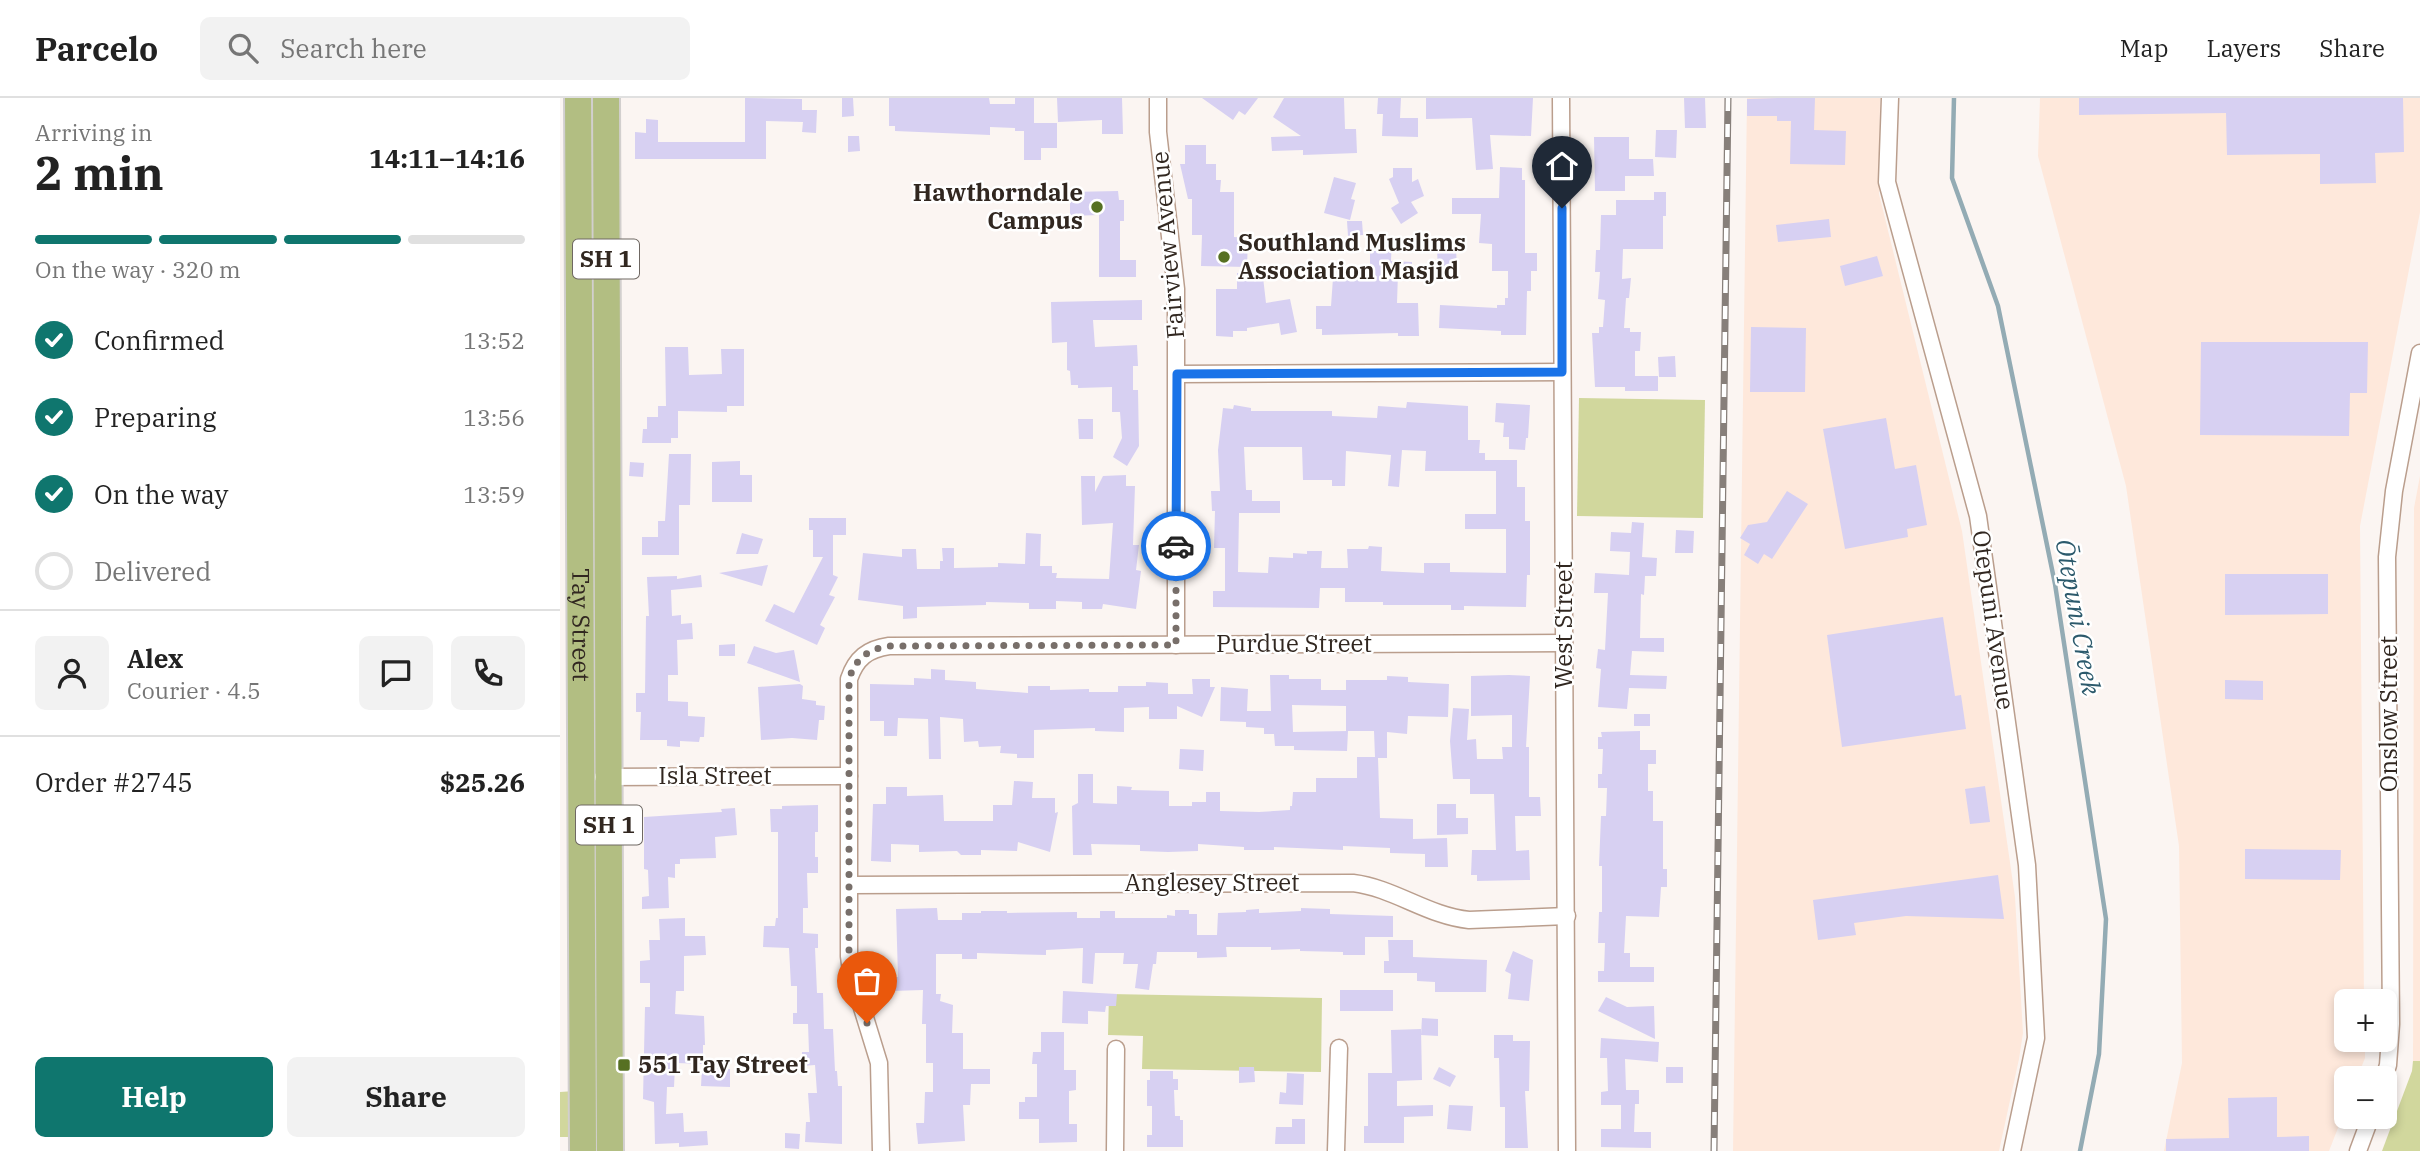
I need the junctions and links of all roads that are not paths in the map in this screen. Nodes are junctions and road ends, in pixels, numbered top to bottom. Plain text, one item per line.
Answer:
1 (578, 98) edge
2 (606, 98) edge
3 (1158, 98) edge
4 (1562, 98) edge
5 (1890, 98) edge
6 (2420, 352) edge
7 (1562, 372) junction
8 (1177, 374) junction
9 (573, 498) junction
10 (607, 498) junction
11 (1564, 643) junction
12 (1176, 645) junction
13 (580, 776) junction
14 (849, 776) junction
15 (609, 777) junction
16 (850, 885) junction
17 (1567, 916) junction
18 (610, 1034) junction
19 (582, 1035) junction
20 (1339, 1048) dead end
21 (1116, 1049) dead end
22 (2388, 1066) edge
23 (2366, 1129) edge
24 (583, 1151) edge
25 (610, 1151) edge
26 (881, 1151) edge
27 (1115, 1151) edge
28 (1336, 1151) edge
29 (1567, 1151) edge
30 (2012, 1151) edge
31 (2358, 1151) edge

1 - 9 highway, Tay Street / SH 1
2 - 10 highway, Tay Street / SH 1
3 - 8 street, Fairview Avenue
4 - 7 street, West Street
5 - 30 street, Otepuni Avenue
6 - 22 street, Onslow Street
7 - 8 street
7 - 11 street, West Street
8 - 12 street, Fairview Avenue
9 - 10 street
9 - 13 highway, Tay Street / SH 1
10 - 15 highway, Tay Street / SH 1
11 - 12 street, Purdue Street
11 - 17 street, West Street
12 - 14 street, Purdue Street
13 - 15 street, Isla Street
13 - 19 highway, Tay Street / SH 1
14 - 15 street, Isla Street
14 - 16 street
15 - 18 highway, Tay Street / SH 1
16 - 17 street, Anglesey Street
16 - 26 street
17 - 29 street, West Street
18 - 19 highway
18 - 25 highway, Tay Street / SH 1
19 - 24 highway, Tay Street / SH 1
20 - 28 street
21 - 27 street
23 - 31 street

